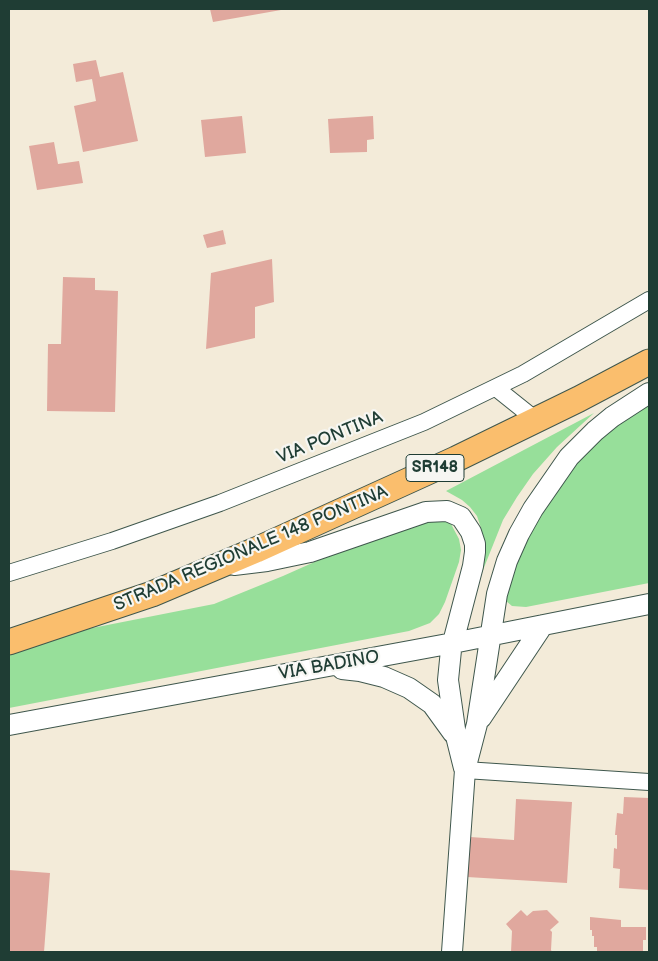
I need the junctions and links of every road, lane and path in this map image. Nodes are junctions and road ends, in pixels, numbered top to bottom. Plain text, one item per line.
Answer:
1 (649, 300) edge
2 (649, 362) edge
3 (496, 388) junction
4 (649, 393) edge
5 (536, 420) junction
6 (218, 567) junction
7 (9, 573) edge
8 (649, 604) edge
9 (543, 625) junction
10 (490, 636) junction
11 (9, 642) edge
12 (453, 643) junction
13 (319, 668) junction
14 (477, 724) junction
15 (9, 725) edge
16 (456, 736) junction
17 (464, 770) junction
18 (649, 782) edge
19 (452, 952) edge

1 - 3 street, VIA PONTINA
2 - 5 main road, STRADA REGIONALE 148 PONTINA / SR148
3 - 5 street
3 - 7 street, VIA PONTINA
4 - 10 street
5 - 6 main road, STRADA REGIONALE 148 PONTINA / SR148
6 - 11 main road, STRADA REGIONALE 148 PONTINA / SR148
6 - 12 street
8 - 9 street, VIA BADINO
9 - 10 street, VIA BADINO
9 - 14 street
10 - 12 street, VIA BADINO
10 - 14 street
12 - 13 street, VIA BADINO
12 - 16 street
13 - 15 street, VIA BADINO
13 - 16 street
14 - 17 street
16 - 17 street
17 - 18 street
17 - 19 street

